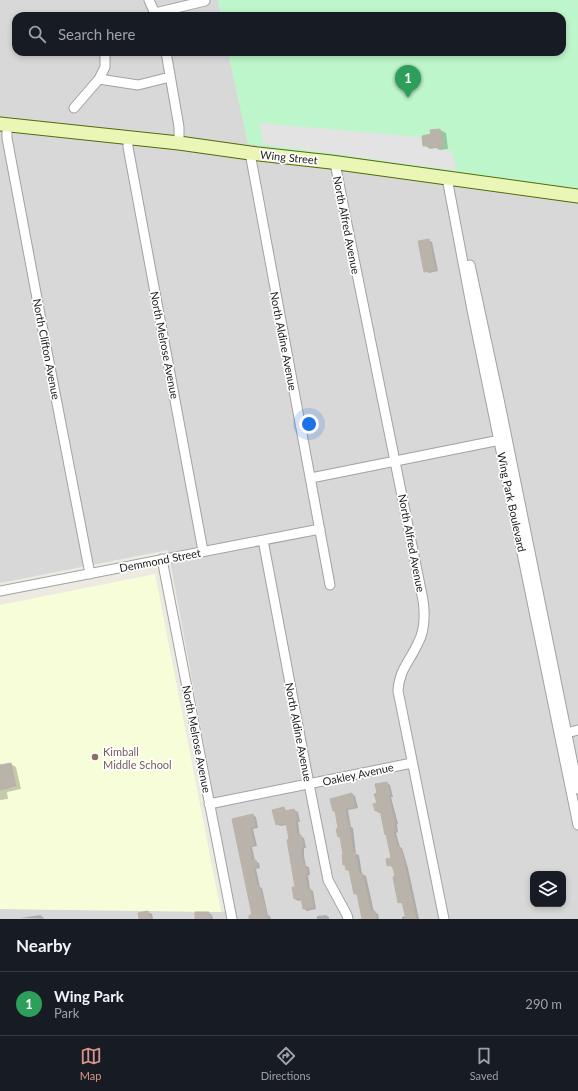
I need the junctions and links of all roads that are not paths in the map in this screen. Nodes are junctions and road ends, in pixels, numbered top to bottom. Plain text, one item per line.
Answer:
1 (148, 0) edge
2 (205, 1) dead end
3 (155, 12) edge
4 (164, 12) edge
5 (105, 56) edge
6 (167, 56) edge
7 (170, 77) junction
8 (99, 79) junction
9 (74, 108) dead end
10 (4, 124) edge
11 (128, 138) junction
12 (179, 143) junction
13 (250, 153) junction
14 (335, 163) junction
15 (449, 178) junction
16 (578, 196) edge
17 (503, 439) junction
18 (395, 461) junction
19 (310, 478) junction
20 (320, 529) junction
21 (263, 540) junction
22 (203, 552) junction
23 (162, 559) junction
24 (90, 574) junction
25 (330, 585) dead end
26 (0, 591) edge
27 (578, 730) edge
28 (566, 733) junction
29 (412, 763) junction
30 (309, 784) junction
31 (578, 789) edge
32 (209, 804) junction
33 (578, 825) edge
34 (232, 919) edge
35 (348, 919) edge
36 (444, 919) edge

1 - 3 street
2 - 4 street
5 - 8 street
6 - 7 street
7 - 8 street
7 - 12 street
8 - 9 street
10 - 11 street, Wing Street
10 - 24 street, North Clifton Avenue
11 - 12 street, Wing Street
11 - 22 street, North Melrose Avenue
12 - 13 street, Wing Street
13 - 14 street, Wing Street
13 - 19 street, North Aldine Avenue
14 - 15 street, Wing Street
14 - 18 street, North Alfred Avenue
15 - 16 street, Wing Street
15 - 17 street, Wing Park Boulevard
17 - 18 street
17 - 28 street, Wing Park Boulevard
17 - 33 street, Wing Park Boulevard
18 - 19 street
18 - 29 street, North Alfred Avenue
19 - 20 street, North Aldine Avenue
20 - 21 street, Demmond Street
20 - 25 street, North Aldine Avenue
21 - 22 street, Demmond Street
21 - 30 street, North Aldine Avenue
22 - 23 street, Demmond Street
23 - 24 street, Demmond Street
23 - 32 street, North Melrose Avenue
24 - 26 street, Demmond Street
27 - 28 street
28 - 31 street, Wing Park Boulevard
29 - 30 street, Oakley Avenue
29 - 36 street, North Alfred Avenue
30 - 32 street, Oakley Avenue
30 - 35 street, North Aldine Avenue
32 - 34 street, North Melrose Avenue

